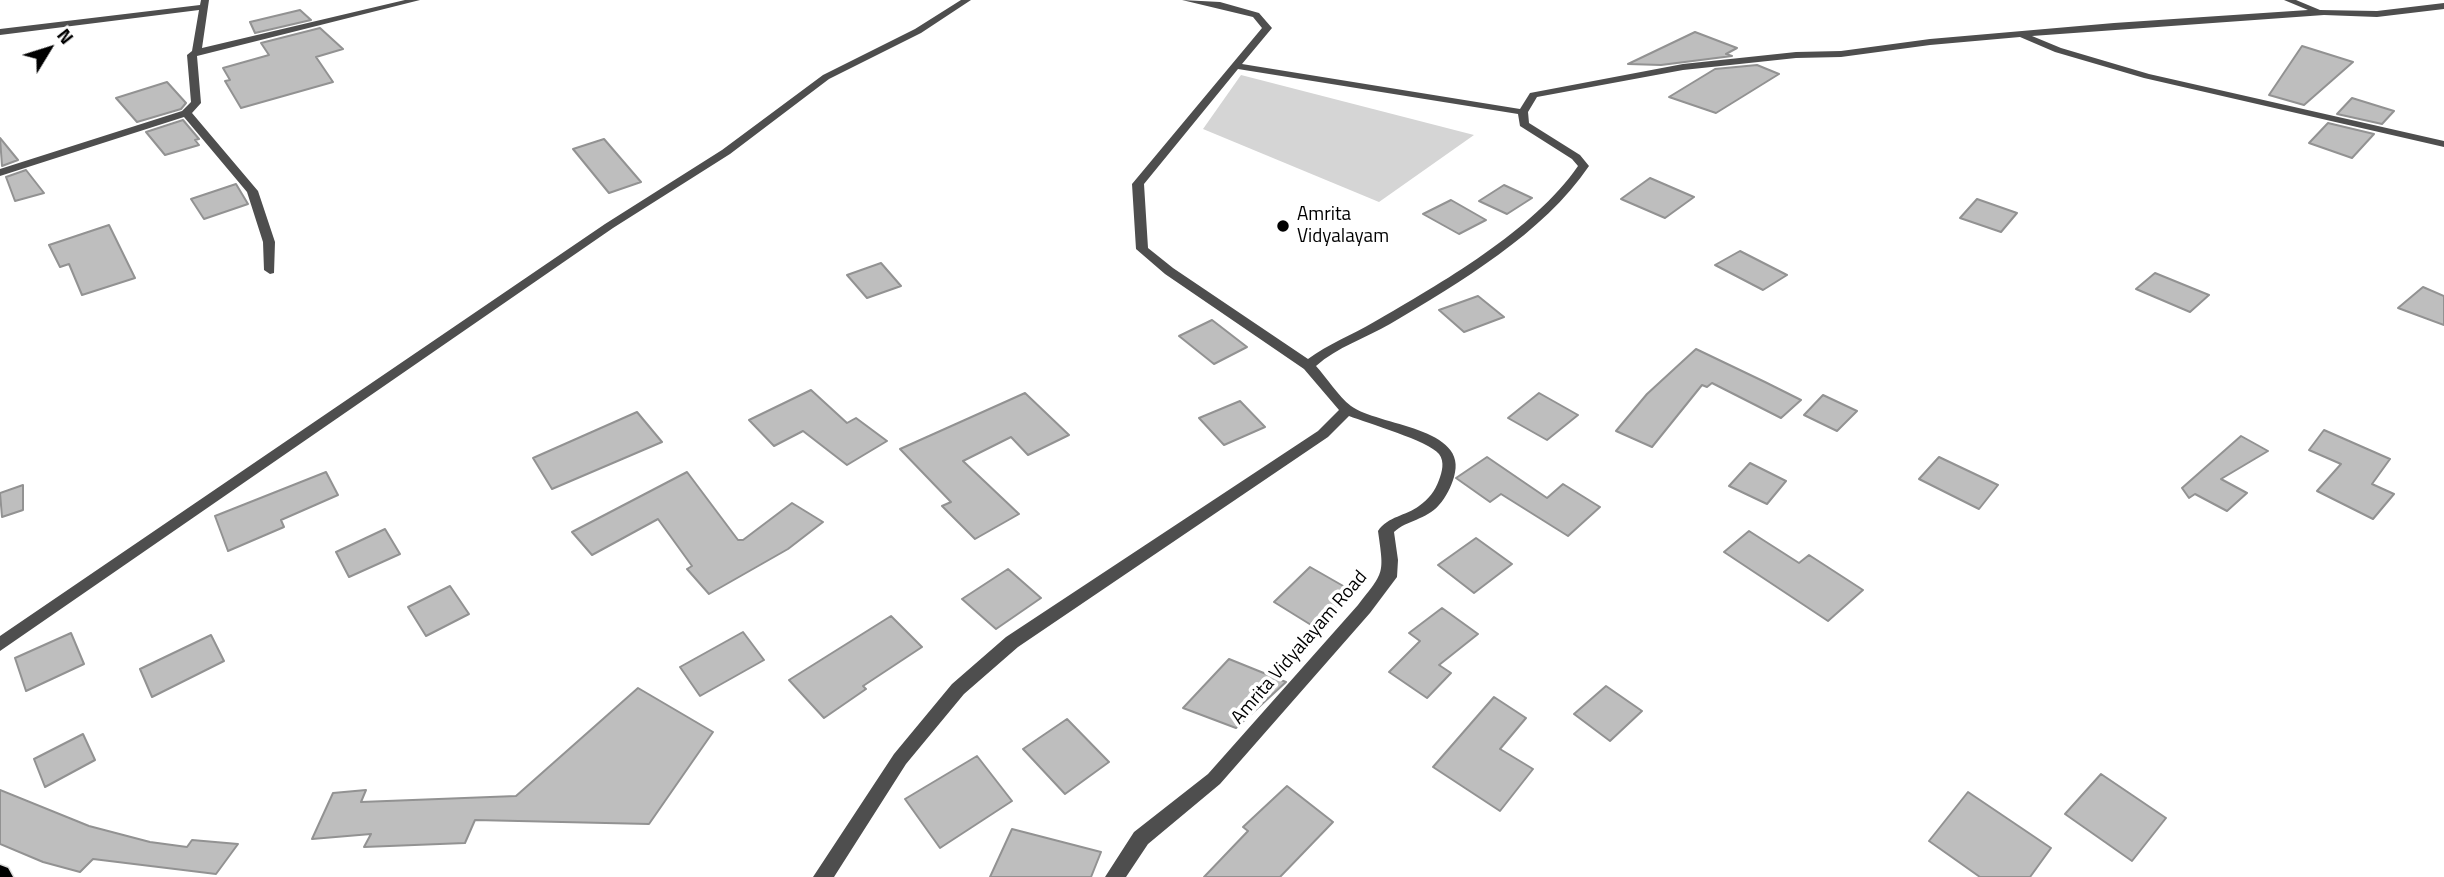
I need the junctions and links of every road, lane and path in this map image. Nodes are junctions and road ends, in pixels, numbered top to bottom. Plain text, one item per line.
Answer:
1 (416, 0) edge
2 (967, 0) edge
3 (1186, 0) edge
4 (2288, 0) edge
5 (1222, 3) edge
6 (204, 4) edge
7 (2444, 6) edge
8 (2324, 12) junction
9 (0, 32) edge
10 (2023, 35) junction
11 (197, 52) junction
12 (1236, 66) junction
13 (1523, 112) junction
14 (186, 113) junction
15 (2444, 144) edge
16 (0, 173) edge
17 (270, 271) dead end
18 (1309, 366) junction
19 (1347, 410) junction
20 (0, 645) edge
21 (823, 877) edge
22 (1115, 877) edge

1 - 11 street
2 - 20 street
3 - 5 street
4 - 8 street
5 - 12 street
6 - 9 street
6 - 11 street
7 - 8 street
8 - 10 street
10 - 13 street
10 - 15 street
11 - 14 street
12 - 13 street
12 - 18 street
13 - 18 street
14 - 16 street
14 - 17 street
18 - 19 street
19 - 21 street
19 - 22 street, Amrita Vidyalayam Road

